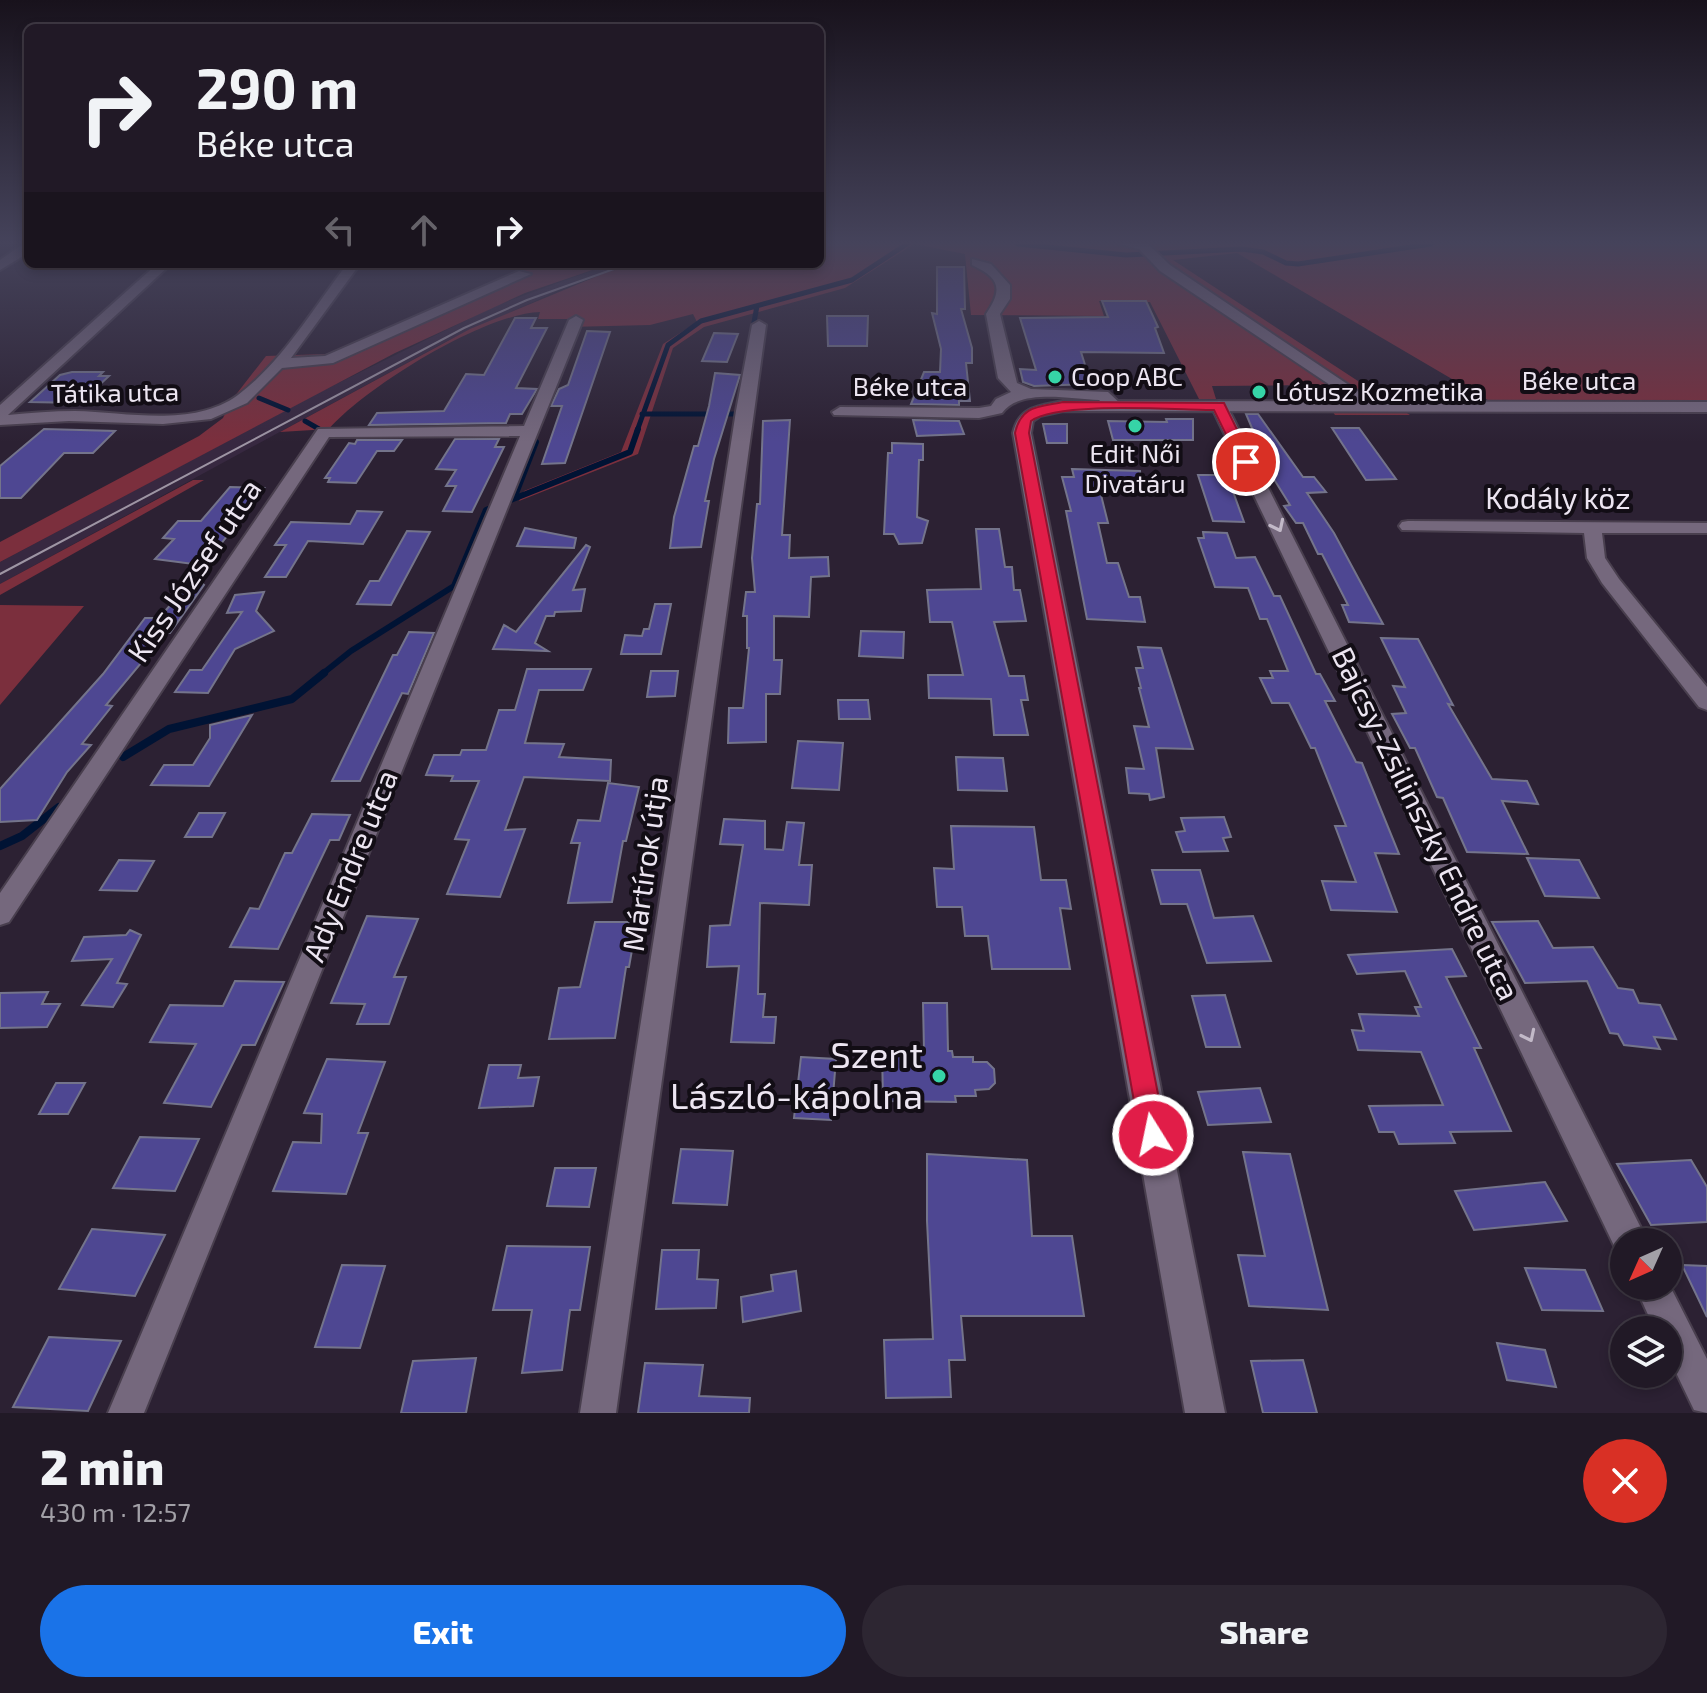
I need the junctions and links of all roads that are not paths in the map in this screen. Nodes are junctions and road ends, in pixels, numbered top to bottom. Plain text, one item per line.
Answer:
1 (114, 310) edge
2 (318, 310) edge
3 (443, 310) edge
4 (996, 310) edge
5 (1231, 310) edge
6 (576, 320) dead end
7 (759, 325) dead end
8 (276, 364) junction
9 (1032, 404) junction
10 (1219, 406) junction
11 (1372, 406) junction
12 (1707, 407) edge
13 (840, 412) dead end
14 (0, 413) edge
15 (0, 420) edge
16 (530, 431) junction
17 (1408, 526) dead end
18 (1592, 527) junction
19 (1707, 528) edge
20 (1707, 702) edge
21 (0, 914) edge
22 (1623, 1228) edge
23 (1659, 1300) edge
24 (1707, 1397) edge
25 (126, 1413) edge
26 (598, 1413) edge
27 (1205, 1413) edge

1 - 14 street
2 - 8 street
3 - 8 street
4 - 9 street
5 - 11 street
6 - 16 street, Ady Endre utca
7 - 26 street, Mártírok útja
8 - 15 street, Tátika utca
9 - 10 street, Béke utca
9 - 13 street, Béke utca
9 - 27 street
10 - 11 street, Béke utca
10 -> 22 street, Bajcsy-Zsilinszky Endre utca
11 - 12 street, Béke utca
16 - 21 street, Kiss József utca
16 - 25 street, Ady Endre utca
17 - 18 street, Kodály köz
18 - 19 street, Kodály köz
18 - 20 street
23 - 24 street

